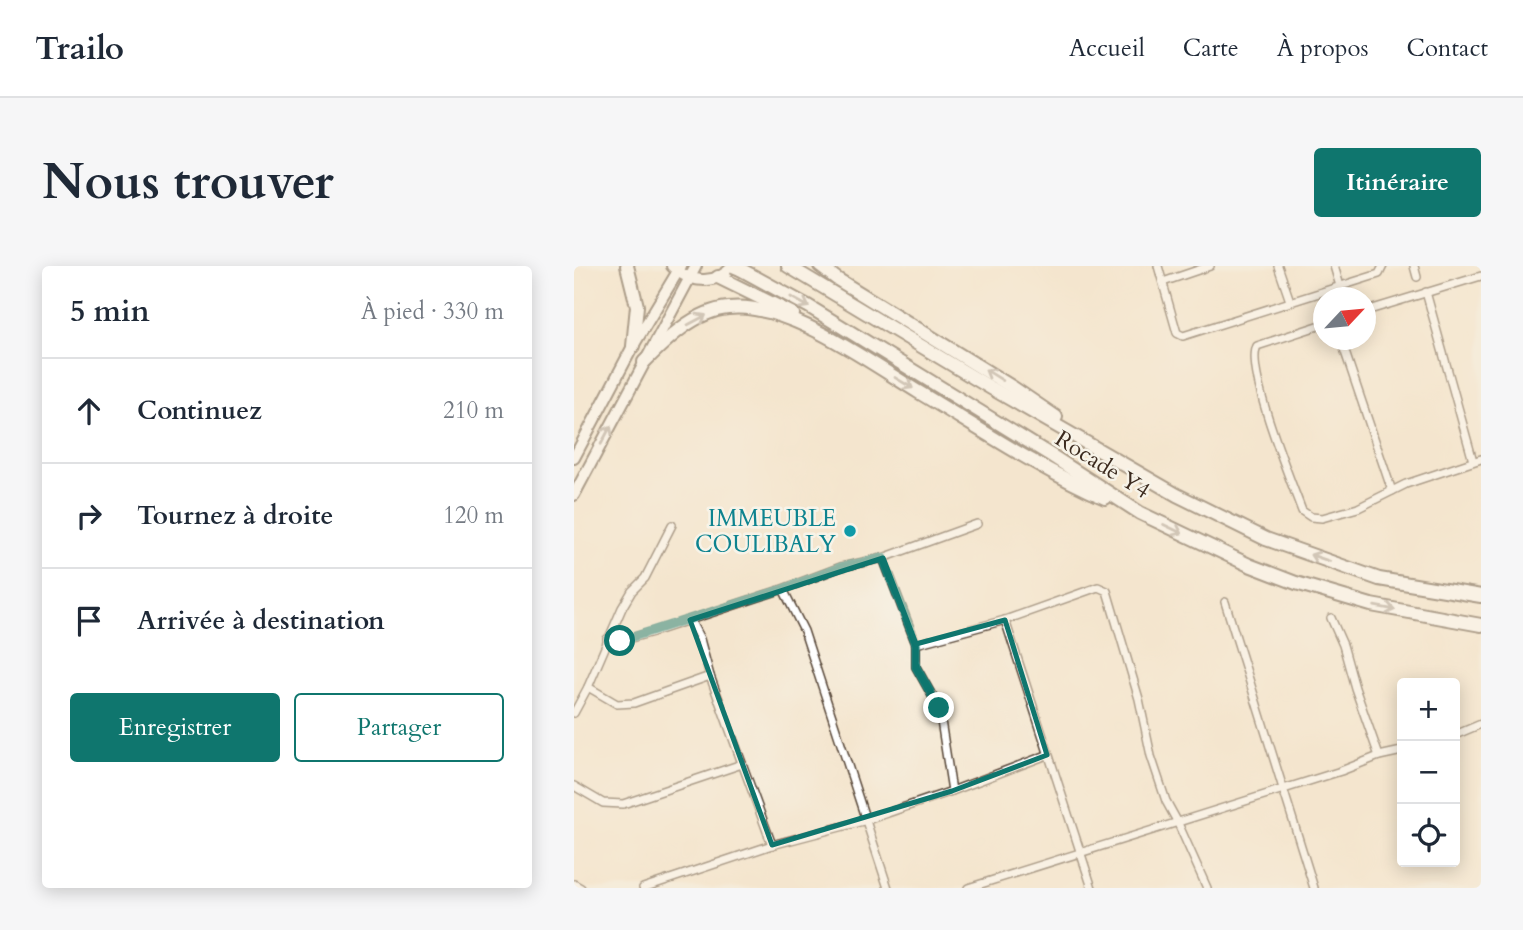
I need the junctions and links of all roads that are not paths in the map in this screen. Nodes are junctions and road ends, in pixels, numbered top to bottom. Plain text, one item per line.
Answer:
1 (627, 266) edge
2 (696, 266) edge
3 (788, 266) edge
4 (811, 266) edge
5 (820, 266) edge
6 (1158, 266) edge
7 (1210, 266) edge
8 (1278, 266) edge
9 (1334, 266) edge
10 (1383, 266) edge
11 (1414, 266) edge
12 (677, 268) edge
13 (736, 268) edge
14 (1417, 276) dead end
15 (1481, 276) edge
16 (718, 277) junction
17 (689, 278) junction
18 (837, 279) junction
19 (1163, 282) junction
20 (1340, 286) junction
21 (1426, 292) junction
22 (1290, 301) junction
23 (1376, 308) edge
24 (1313, 328) edge
25 (827, 335) junction
26 (633, 346) junction
27 (1344, 350) edge
28 (645, 362) junction
29 (574, 458) edge
30 (1477, 460) edge
31 (1131, 469) junction
32 (1392, 491) junction
33 (574, 495) edge
34 (1140, 513) junction
35 (977, 524) dead end
36 (672, 525) dead end
37 (883, 558) junction
38 (783, 589) junction
39 (1481, 596) edge
40 (1226, 603) dead end
41 (1331, 618) dead end
42 (690, 620) junction
43 (1005, 620) junction
44 (1481, 625) edge
45 (607, 639) junction
46 (916, 644) junction
47 (710, 676) junction
48 (588, 687) junction
49 (574, 712) edge
50 (1481, 724) edge
51 (1460, 733) edge
52 (1397, 752) edge
53 (1047, 755) junction
54 (1379, 756) junction
55 (742, 764) junction
56 (574, 786) edge
57 (1284, 789) junction
58 (952, 791) junction
59 (867, 820) junction
60 (1177, 821) junction
61 (772, 845) junction
62 (1079, 852) junction
63 (574, 884) edge
64 (661, 885) edge
65 (581, 888) edge
66 (643, 888) edge
67 (888, 888) edge
68 (968, 888) edge
69 (1092, 888) edge
70 (1207, 888) edge
71 (1314, 888) edge

1 - 26 highway
2 - 17 main road
3 - 31 highway, Rocade Y4
4 - 18 highway
5 - 18 highway
6 - 19 street
7 - 19 street
8 - 22 street
9 - 20 street
10 - 20 street
11 - 14 street
12 - 17 main road
12 - 26 main road
13 - 16 main road
13 -> 34 highway, Rocade Y4
15 - 21 street
16 - 17 main road
16 - 25 highway
17 - 28 main road
31 -> 18 highway
19 - 22 street
20 - 22 street
21 - 23 street
21 - 30 street
24 - 32 street
28 -> 25 highway
25 -> 34 highway
26 - 29 main road
27 - 32 street
33 -> 28 main road
30 - 32 street
39 -> 31 highway, Rocade Y4
34 -> 44 highway, Rocade Y4
35 - 37 street
36 - 45 street
37 - 38 street
37 - 46 street
38 - 42 street
38 - 59 street
40 - 57 street
41 - 54 street
42 - 45 street
42 - 47 street
43 - 46 street
43 - 53 street
43 - 60 street
45 - 48 street
46 - 58 street
47 - 48 street
47 - 55 street
48 - 49 street
50 - 51 street
52 - 54 street
53 - 58 street
53 - 62 street
54 - 57 street
55 - 56 street
55 - 61 street
57 - 60 street
57 - 71 street
58 - 59 street
59 - 61 street
59 - 67 street
60 - 62 street
60 - 70 street
61 - 64 street
62 - 68 street
62 - 69 street
63 - 65 street
64 - 66 street

